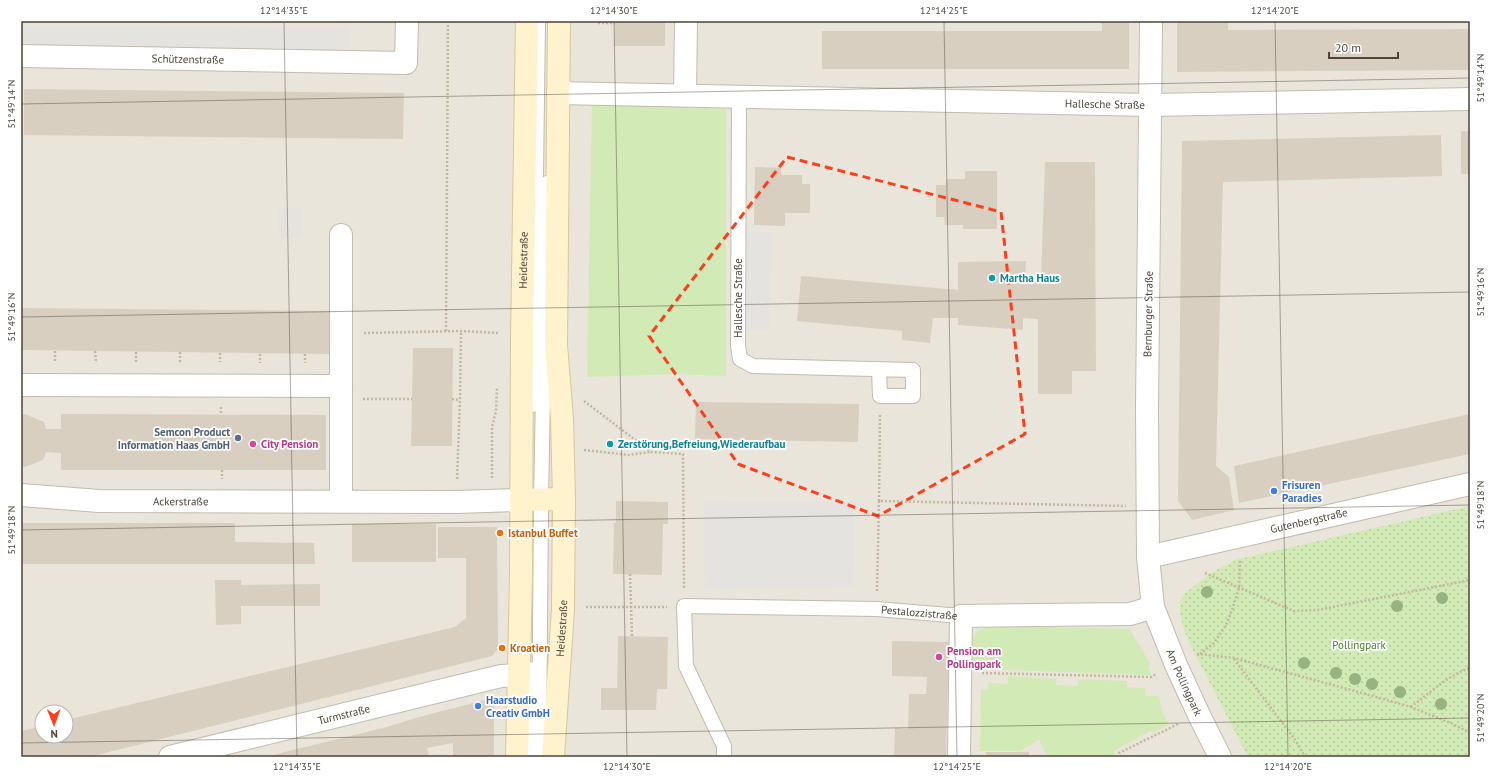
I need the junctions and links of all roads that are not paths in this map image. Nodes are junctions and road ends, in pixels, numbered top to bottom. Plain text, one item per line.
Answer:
1 (407, 21) edge
2 (527, 21) edge
3 (538, 21) edge
4 (549, 21) edge
5 (559, 21) edge
6 (686, 21) edge
7 (1151, 21) edge
8 (21, 56) edge
9 (558, 92) junction
10 (685, 95) junction
11 (739, 96) junction
12 (1470, 99) edge
13 (1150, 105) junction
14 (341, 235) dead end
15 (879, 369) junction
16 (21, 385) edge
17 (341, 393) junction
18 (1470, 484) edge
19 (21, 495) edge
20 (564, 499) junction
21 (531, 500) junction
22 (342, 501) junction
23 (1148, 557) junction
24 (1153, 607) junction
25 (961, 616) junction
26 (519, 675) junction
27 (170, 757) edge
28 (517, 757) edge
29 (529, 757) edge
30 (539, 757) edge
31 (553, 757) edge
32 (724, 757) edge
33 (959, 757) edge
34 (1220, 757) edge

1 - 8 street, Schützenstraße
2 - 21 main road, Heidestraße
3 - 21 lane
4 - 21 lane
5 - 9 main road, Heidestraße
6 - 10 street
7 - 13 street, Bernburger Straße
9 - 10 street, Hallesche Straße
9 - 20 main road, Heidestraße
10 - 11 street, Hallesche Straße
11 - 13 street, Hallesche Straße
11 - 15 lane, Hallesche Straße
12 - 13 street, Hallesche Straße
13 - 23 street, Bernburger Straße
14 - 17 street
15 - 15 lane, Hallesche Straße
16 - 17 street
17 - 22 street
18 - 23 street, Gutenbergstraße
19 - 22 street, Ackerstraße
20 - 21 main road
20 - 31 main road, Heidestraße
21 - 22 street, Ackerstraße
21 - 26 main road, Heidestraße
21 - 29 lane
21 - 30 lane
23 - 24 street, Bernburger Straße
24 - 25 street, Pestalozzistraße
24 - 34 street, Am Pollingpark
25 - 32 lane, Pestalozzistraße
25 - 33 street
26 - 27 street, Turmstraße
26 - 28 main road, Heidestraße

